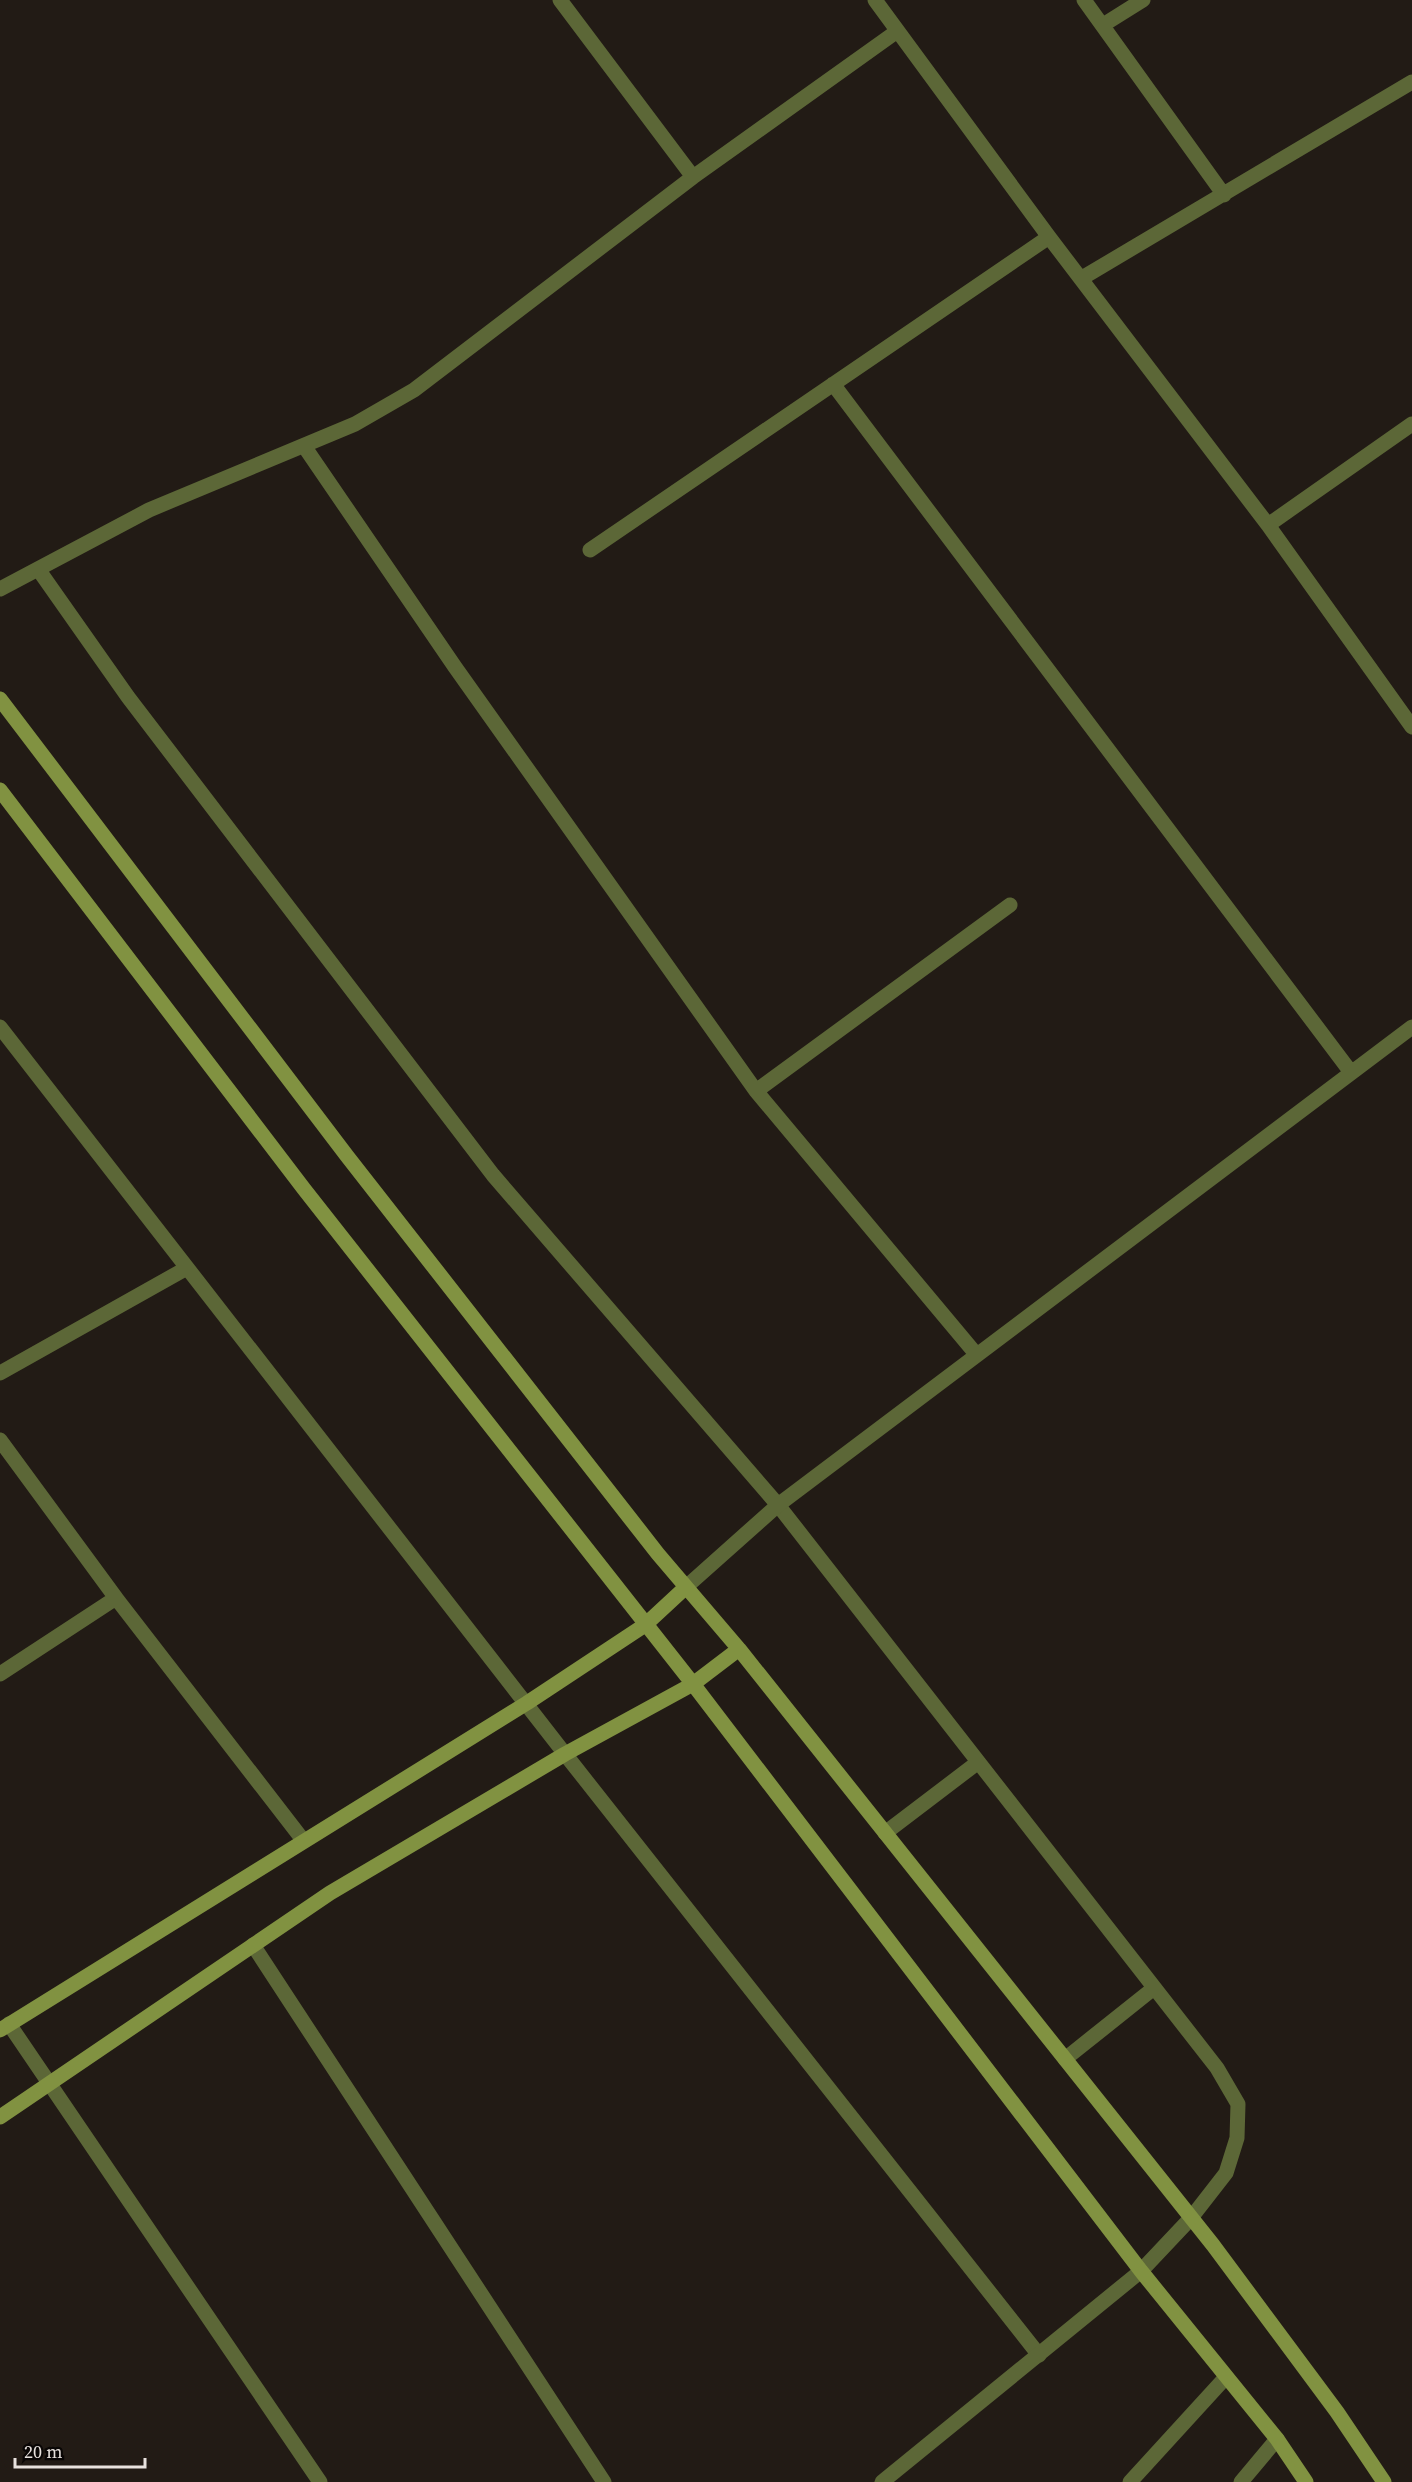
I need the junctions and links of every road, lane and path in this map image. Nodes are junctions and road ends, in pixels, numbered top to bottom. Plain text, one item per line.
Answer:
1 (560, 0) edge
2 (875, 0) edge
3 (1084, 0) edge
4 (1143, 0) edge
5 (1103, 25) junction
6 (896, 32) junction
7 (1412, 82) edge
8 (693, 177) junction
9 (1224, 195) junction
10 (1049, 237) junction
11 (1082, 278) junction
12 (833, 384) junction
13 (1412, 424) edge
14 (304, 446) junction
15 (1268, 525) junction
16 (590, 550) dead end
17 (38, 569) junction
18 (0, 589) edge
19 (0, 699) edge
20 (1412, 727) edge
21 (0, 790) edge
22 (1010, 905) dead end
23 (0, 1027) edge
24 (1412, 1027) edge
25 (1350, 1071) junction
26 (756, 1091) junction
27 (187, 1268) junction
28 (976, 1354) junction
29 (0, 1373) edge
30 (0, 1440) edge
31 (778, 1505) junction
32 (686, 1587) junction
33 (116, 1598) junction
34 (645, 1625) junction
35 (739, 1649) junction
36 (0, 1674) edge
37 (693, 1684) junction
38 (527, 1703) junction
39 (565, 1754) junction
40 (978, 1763) junction
41 (885, 1833) junction
42 (303, 1840) junction
43 (253, 1945) junction
44 (1154, 1988) junction
45 (5, 2027) edge
46 (1065, 2059) junction
47 (50, 2083) junction
48 (0, 2117) edge
49 (1191, 2218) junction
50 (1141, 2271) junction
51 (1039, 2355) junction
52 (1226, 2377) junction
53 (1277, 2439) junction
54 (320, 2482) edge
55 (604, 2482) edge
56 (882, 2482) edge
57 (1130, 2482) edge
58 (1241, 2482) edge
59 (1306, 2482) edge
60 (1384, 2482) edge

1 - 8 street
2 - 6 street
3 - 5 street
4 - 5 street
5 - 9 street
6 - 8 street
6 - 10 street
7 - 9 street
8 - 14 street
9 - 11 street
10 - 11 street
10 - 12 street
11 - 15 street
12 - 16 street
12 - 25 street
13 - 15 street
14 - 17 street
14 - 26 street
15 - 20 street
17 - 18 street
17 - 31 street
19 - 32 street
21 - 34 street
22 - 26 street
23 - 27 street
24 - 25 street
25 - 28 street
26 - 28 street
27 - 29 street
27 - 38 street
28 - 31 street
30 - 33 street
31 - 32 street
31 - 40 street
32 - 34 street
32 - 35 street
33 - 36 street
33 - 42 street
34 - 37 street
34 - 38 street
35 - 37 street
35 - 41 street
37 - 39 street
37 - 50 street
38 - 39 street
38 - 42 street
39 - 43 street
39 - 51 street
40 - 41 street
40 - 44 street
41 - 46 street
42 - 45 street
43 - 47 street
43 - 55 street
44 - 46 street
44 - 49 street
45 - 47 street
46 - 49 street
47 - 48 street
47 - 54 street
49 - 50 street
49 - 60 street
50 - 51 street
50 - 52 street
51 - 56 street
52 - 53 street
52 - 57 street
53 - 58 street
53 - 59 street

